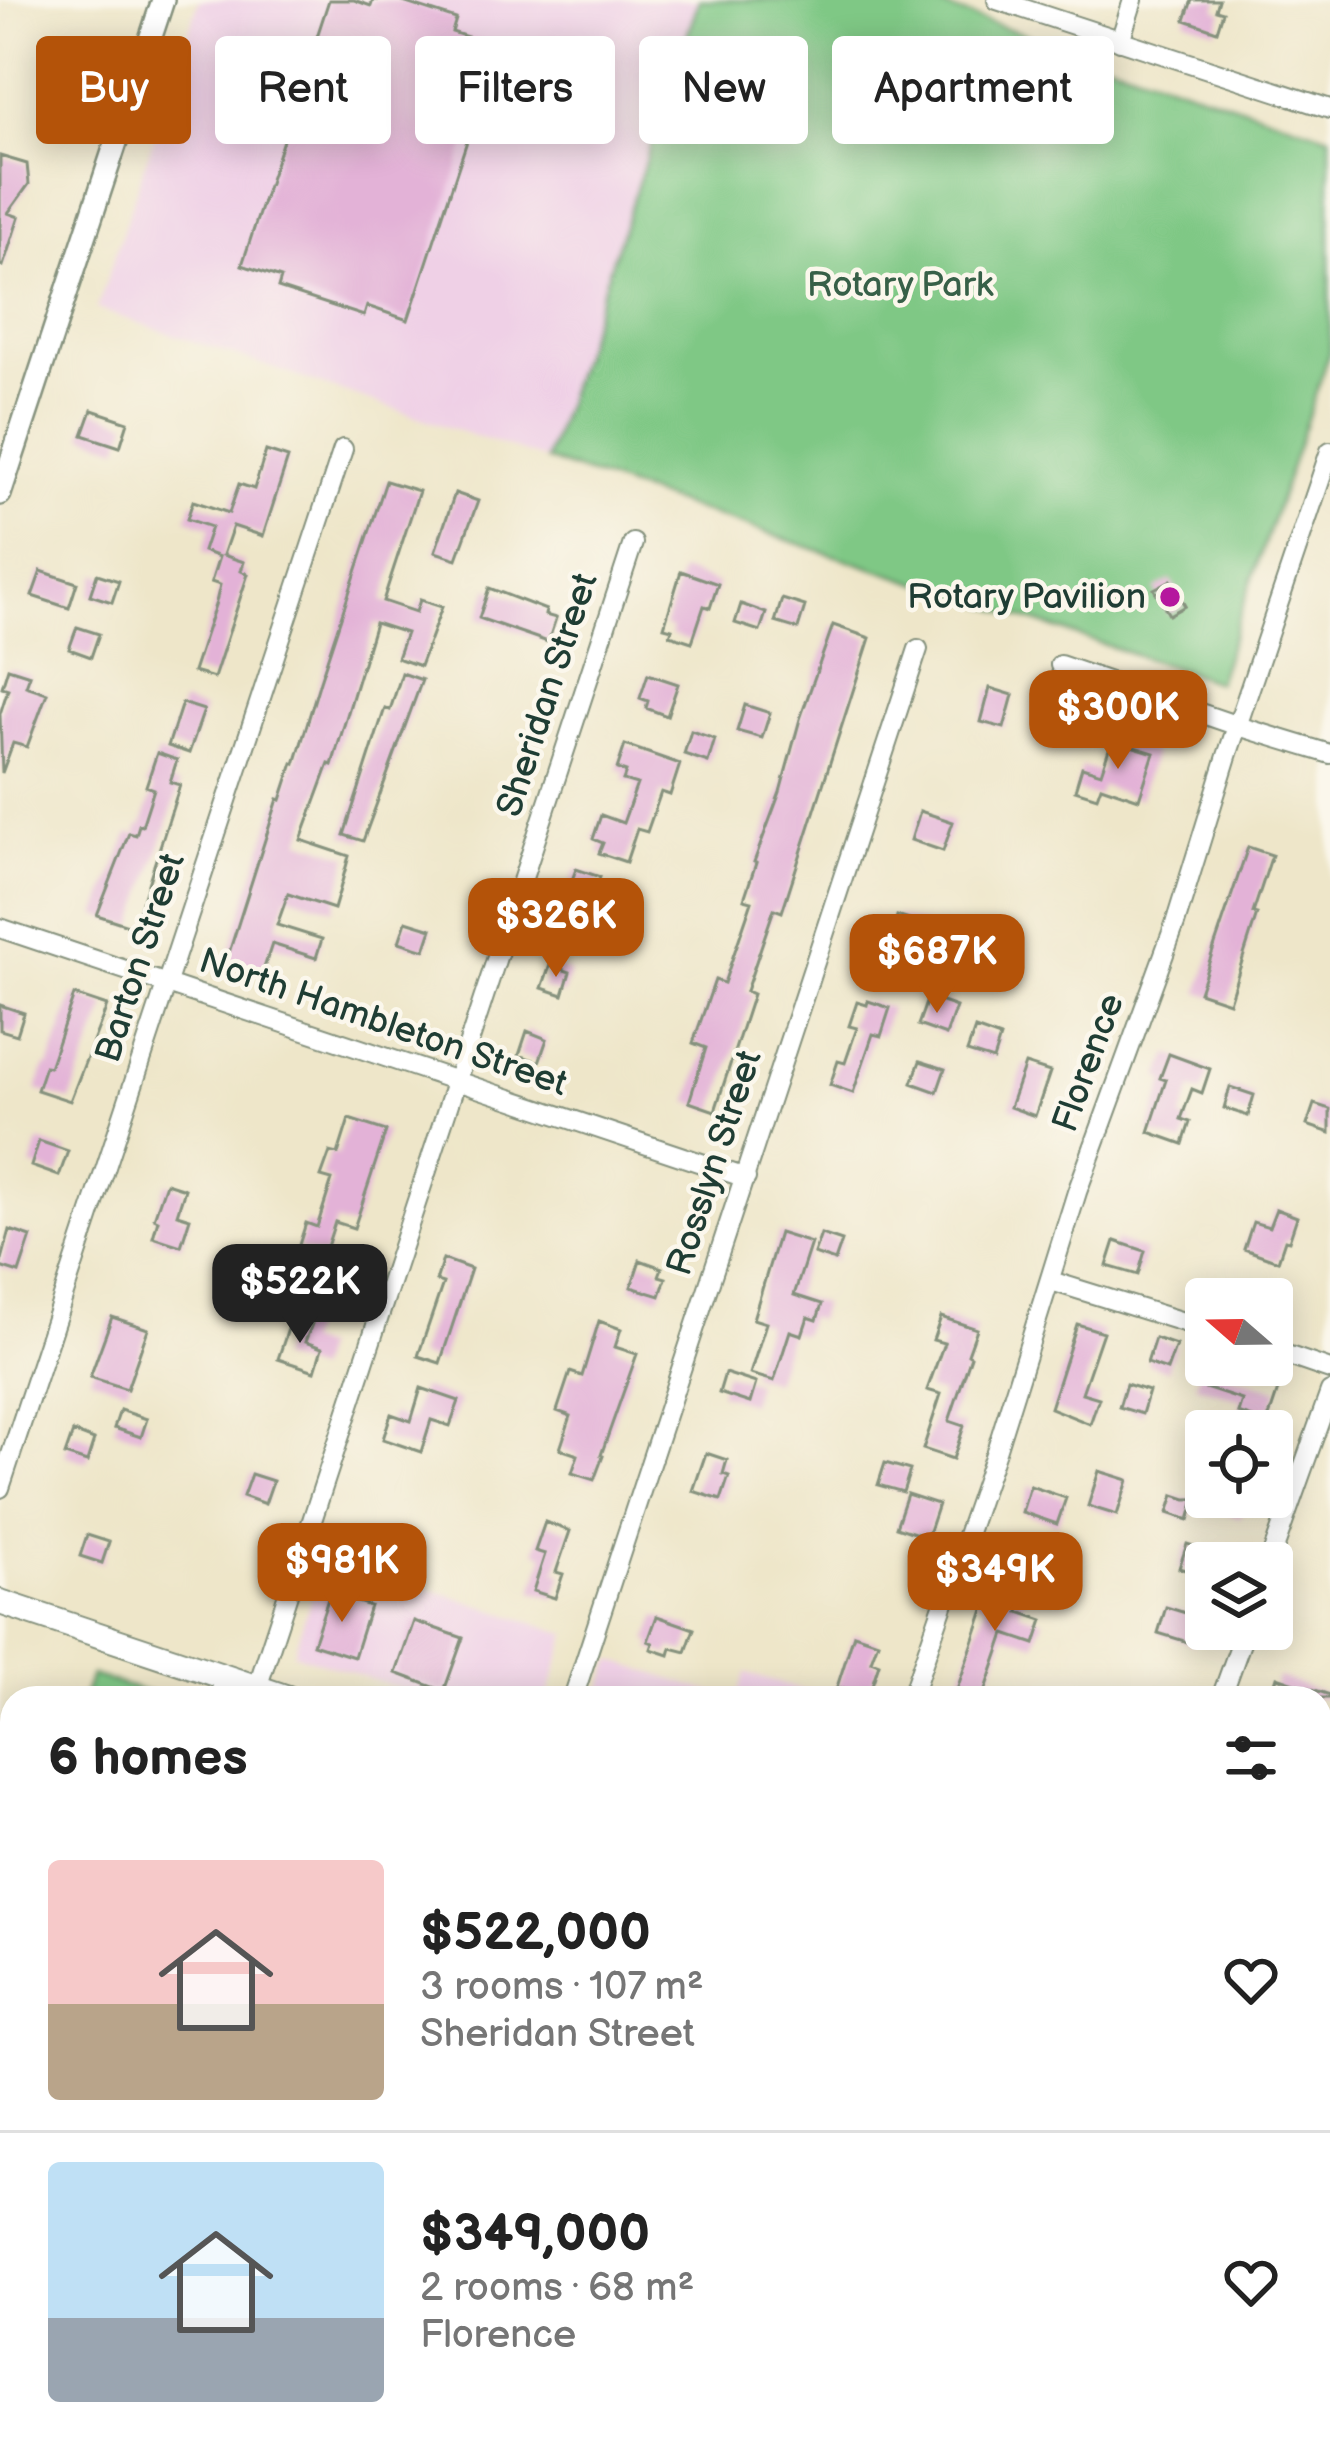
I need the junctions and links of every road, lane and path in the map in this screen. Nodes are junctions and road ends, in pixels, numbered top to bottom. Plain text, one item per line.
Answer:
1 (163, 0) edge
2 (997, 0) edge
3 (1133, 0) edge
4 (1120, 41) junction
5 (1330, 110) edge
6 (343, 449) dead end
7 (1330, 451) edge
8 (0, 494) edge
9 (633, 543) dead end
10 (918, 649) dead end
11 (1060, 665) dead end
12 (1238, 726) junction
13 (1330, 754) edge
14 (0, 928) edge
15 (166, 986) junction
16 (455, 1082) junction
17 (746, 1178) junction
18 (1051, 1280) junction
19 (1185, 1322) edge
20 (1293, 1357) edge
21 (1330, 1370) edge
22 (1330, 1392) edge
23 (0, 1487) edge
24 (1276, 1542) edge
25 (0, 1602) edge
26 (1238, 1650) edge
27 (217, 1686) edge
28 (258, 1686) edge
29 (577, 1686) edge
30 (915, 1686) edge
31 (1225, 1686) edge

1 - 8 street
2 - 4 street
3 - 4 street
4 - 5 street
6 - 15 street, Barton Street
7 - 12 street, Florence
9 - 16 street, Sheridan Street
10 - 17 street, Rosslyn Street
11 - 12 street
12 - 13 street
12 - 18 street, Florence
14 - 15 street, North Hambleton Street
15 - 16 street, North Hambleton Street
15 - 23 street, Barton Street
16 - 17 street, North Hambleton Street
16 - 28 street, Sheridan Street
17 - 29 street, Rosslyn Street
18 - 19 street
18 - 30 street, Florence
20 - 21 street
22 - 24 street
25 - 27 main road
26 - 31 street

